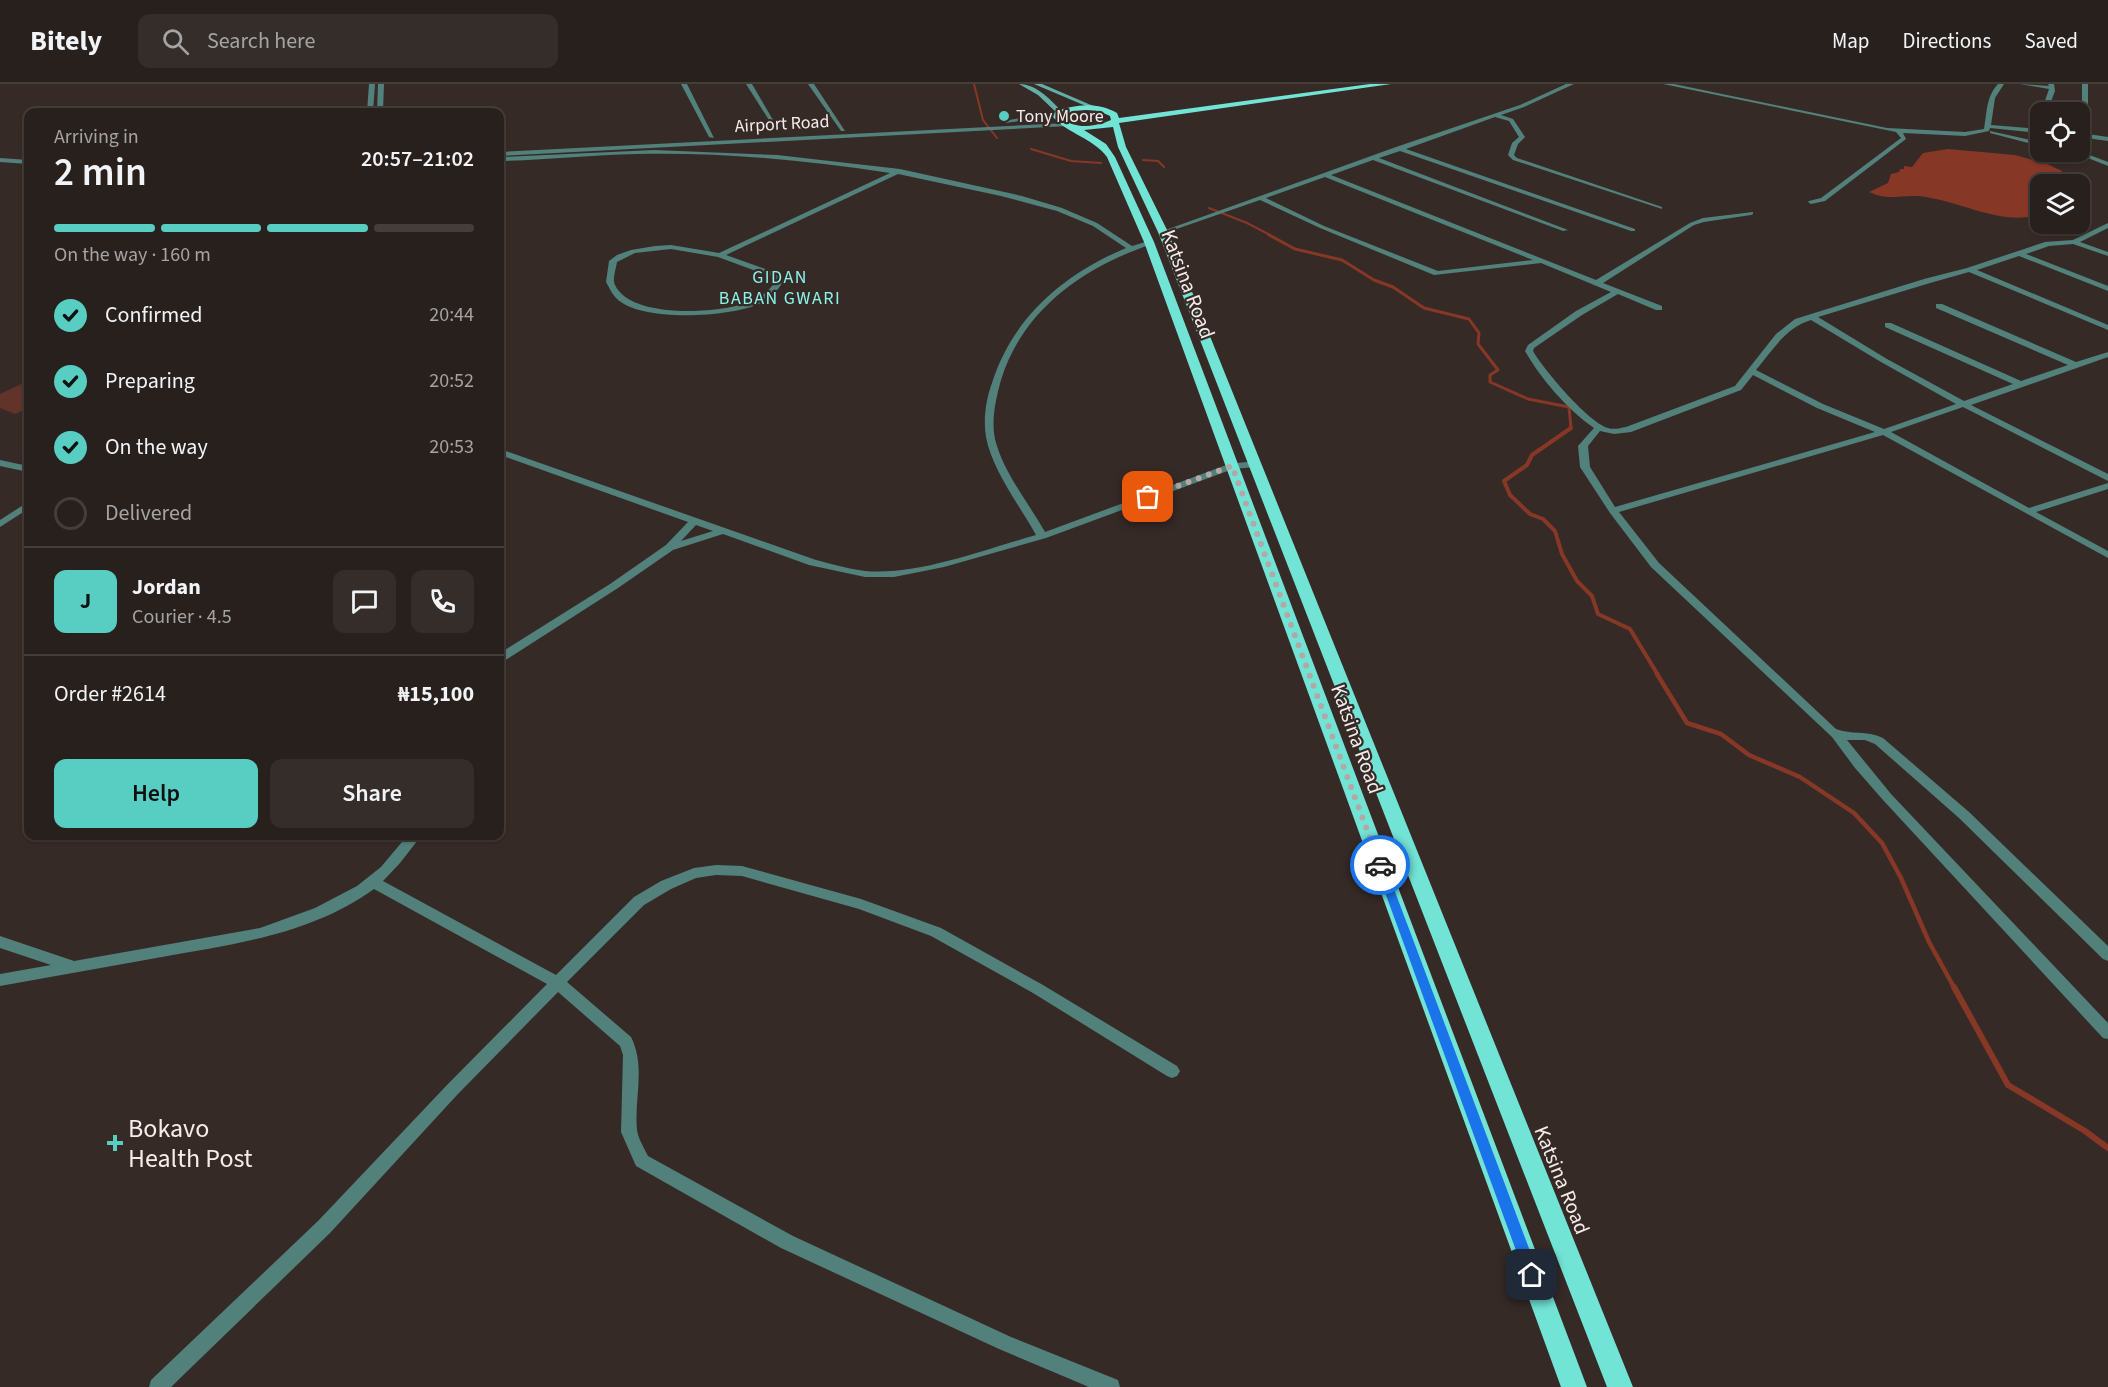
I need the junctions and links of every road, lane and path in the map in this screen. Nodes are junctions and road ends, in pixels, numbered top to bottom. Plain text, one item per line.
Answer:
1 (372, 84) edge
2 (381, 84) edge
3 (684, 84) edge
4 (749, 84) edge
5 (811, 84) edge
6 (1022, 84) edge
7 (1037, 84) edge
8 (1350, 84) edge
9 (1387, 84) edge
10 (1571, 84) edge
11 (1666, 84) edge
12 (2001, 84) edge
13 (2023, 84) edge
14 (2085, 84) edge
15 (2051, 86) edge
16 (2047, 102) edge
17 (2084, 102) edge
18 (370, 108) edge
19 (380, 108) edge
20 (1141, 108) dead end
21 (1098, 109) junction
22 (1494, 115) junction
23 (1116, 117) junction
24 (771, 119) dead end
25 (1064, 120) junction
26 (997, 124) junction
27 (976, 126) junction
28 (1987, 128) junction
29 (843, 130) junction
30 (2030, 130) edge
31 (1899, 132) junction
32 (2090, 136) edge
33 (712, 137) junction
34 (2108, 139) edge
35 (2030, 141) edge
36 (727, 142) junction
37 (504, 148) edge
38 (1398, 148) junction
39 (721, 153) junction
40 (504, 154) edge
41 (2090, 157) edge
42 (1372, 158) junction
43 (504, 159) edge
44 (0, 160) edge
45 (24, 162) edge
46 (2108, 164) edge
47 (0, 166) edge
48 (24, 168) edge
49 (900, 171) junction
50 (1325, 175) junction
51 (1262, 198) junction
52 (1811, 202) dead end
53 (1660, 208) dead end
54 (1751, 213) dead end
55 (2106, 229) edge
56 (1565, 230) dead end
57 (1633, 230) dead end
58 (1156, 237) junction
59 (2074, 242) junction
60 (1131, 248) junction
61 (2018, 253) junction
62 (2108, 254) edge
63 (720, 255) junction
64 (1544, 262) junction
65 (1970, 270) junction
66 (1599, 282) junction
67 (2108, 289) edge
68 (1618, 291) junction
69 (1939, 306) dead end
70 (1659, 308) dead end
71 (1812, 317) junction
72 (1888, 325) dead end
73 (2108, 328) edge
74 (2108, 354) edge
75 (2077, 366) junction
76 (1753, 372) junction
77 (2022, 385) junction
78 (1963, 405) junction
79 (1598, 428) junction
80 (1884, 432) junction
81 (504, 453) edge
82 (0, 463) edge
83 (1255, 464) junction
84 (1232, 466) junction
85 (24, 468) edge
86 (2108, 478) edge
87 (2108, 486) edge
88 (24, 508) edge
89 (1613, 511) junction
90 (2028, 511) junction
91 (694, 521) junction
92 (0, 524) edge
93 (724, 531) junction
94 (1042, 536) junction
95 (670, 547) junction
96 (2108, 555) edge
97 (504, 655) edge
98 (1836, 734) junction
99 (411, 840) edge
100 (373, 882) junction
101 (0, 942) edge
102 (2108, 955) edge
103 (76, 967) junction
104 (0, 980) edge
105 (557, 982) junction
106 (2108, 1033) edge
107 (1172, 1071) dead end
108 (158, 1387) edge
109 (1111, 1387) edge
110 (1574, 1387) edge
111 (1620, 1387) edge

1 - 18 street
2 - 19 street
3 - 33 street
4 - 24 street
5 - 29 street
6 - 25 main road
7 - 21 main road
8 - 20 highway
9 - 23 highway
10 - 22 street
11 - 31 street
12 - 28 street
13 - 15 street
14 - 17 street
15 - 16 street
21 - 23 highway
21 - 25 highway
22 - 38 street
22 - 53 street
23 - 25 highway
23 - 58 highway, Katsina Road
25 - 26 street, Airport Road
25 - 26 street, Airport Road
25 - 58 highway, Katsina Road
26 - 27 street, Airport Road
27 - 29 street, Airport Road
27 - 36 street, Airport Road
28 - 30 street
28 - 31 street
28 - 35 street
29 - 33 street, Airport Road
31 - 52 street
32 - 34 street
33 - 37 street, Airport Road
36 - 39 street
36 - 40 street, Airport Road
38 - 42 street
38 - 57 street
39 - 43 street
39 - 49 street
41 - 46 street
42 - 50 street
42 - 56 street
44 - 45 street
47 - 48 street
49 - 60 street
49 - 63 street
50 - 51 street
50 - 64 street
51 - 58 street
51 - 64 street
54 - 66 street
55 - 59 street
58 - 60 street
58 - 83 highway, Katsina Road
58 - 84 highway, Katsina Road
59 - 61 street
59 - 62 street
60 - 94 street
61 - 65 street
61 - 67 street
63 - 63 street
64 - 66 street
65 - 71 street
65 - 73 street
66 - 68 street
68 - 70 street
68 - 79 street
69 - 75 street
71 - 76 street
71 - 78 street
72 - 77 street
74 - 75 street
75 - 77 street
76 - 79 street
76 - 80 street
77 - 78 street
78 - 80 street
78 - 86 street
79 - 89 street
80 - 89 street
80 - 90 street
81 - 91 street
82 - 85 street
83 - 84 street
83 - 111 highway, Katsina Road
84 - 94 street
84 - 110 highway, Katsina Road
87 - 90 street
88 - 92 street
89 - 98 street
90 - 96 street
91 - 93 street
91 - 95 street
93 - 94 street
93 - 95 street
95 - 97 street
98 - 102 street
98 - 106 street
99 - 100 street
100 - 103 street
100 - 105 street
101 - 103 street
103 - 104 street
105 - 107 street
105 - 108 street
105 - 109 street

